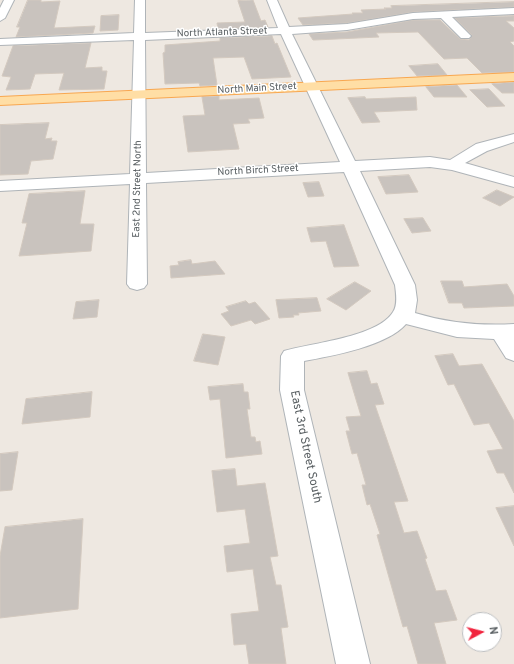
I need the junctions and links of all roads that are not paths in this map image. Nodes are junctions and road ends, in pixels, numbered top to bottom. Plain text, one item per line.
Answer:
1 (9, 0) edge
2 (140, 0) edge
3 (272, 0) edge
4 (514, 11) edge
5 (443, 14) junction
6 (0, 18) edge
7 (284, 31) junction
8 (465, 36) dead end
9 (140, 37) junction
10 (0, 42) edge
11 (514, 77) edge
12 (312, 86) junction
13 (140, 94) junction
14 (0, 101) edge
15 (514, 138) edge
16 (453, 165) junction
17 (350, 166) junction
18 (139, 178) junction
19 (514, 182) edge
20 (0, 186) edge
21 (137, 284) dead end
22 (402, 316) junction
23 (508, 331) edge
24 (514, 353) edge
25 (353, 664) edge

1 - 6 street
2 - 9 street, East 2nd Street North
3 - 7 street
4 - 5 street, North Atlanta Street
5 - 7 street, North Atlanta Street
5 - 8 street
7 - 9 street, North Atlanta Street
7 - 12 street
9 - 10 street, North Atlanta Street
9 - 13 street, East 2nd Street North
11 - 12 main road, North Main Street
12 - 13 main road, North Main Street
12 - 17 street
13 - 14 main road, North Main Street
13 - 18 street, East 2nd Street North
15 - 16 street
16 - 17 street, North Birch Street
16 - 19 street, North Birch Street
17 - 18 street, North Birch Street
17 - 22 street
18 - 20 street, North Birch Street
18 - 21 street, East 2nd Street North
22 - 23 street
22 - 25 street, East 3rd Street South
23 - 24 street

